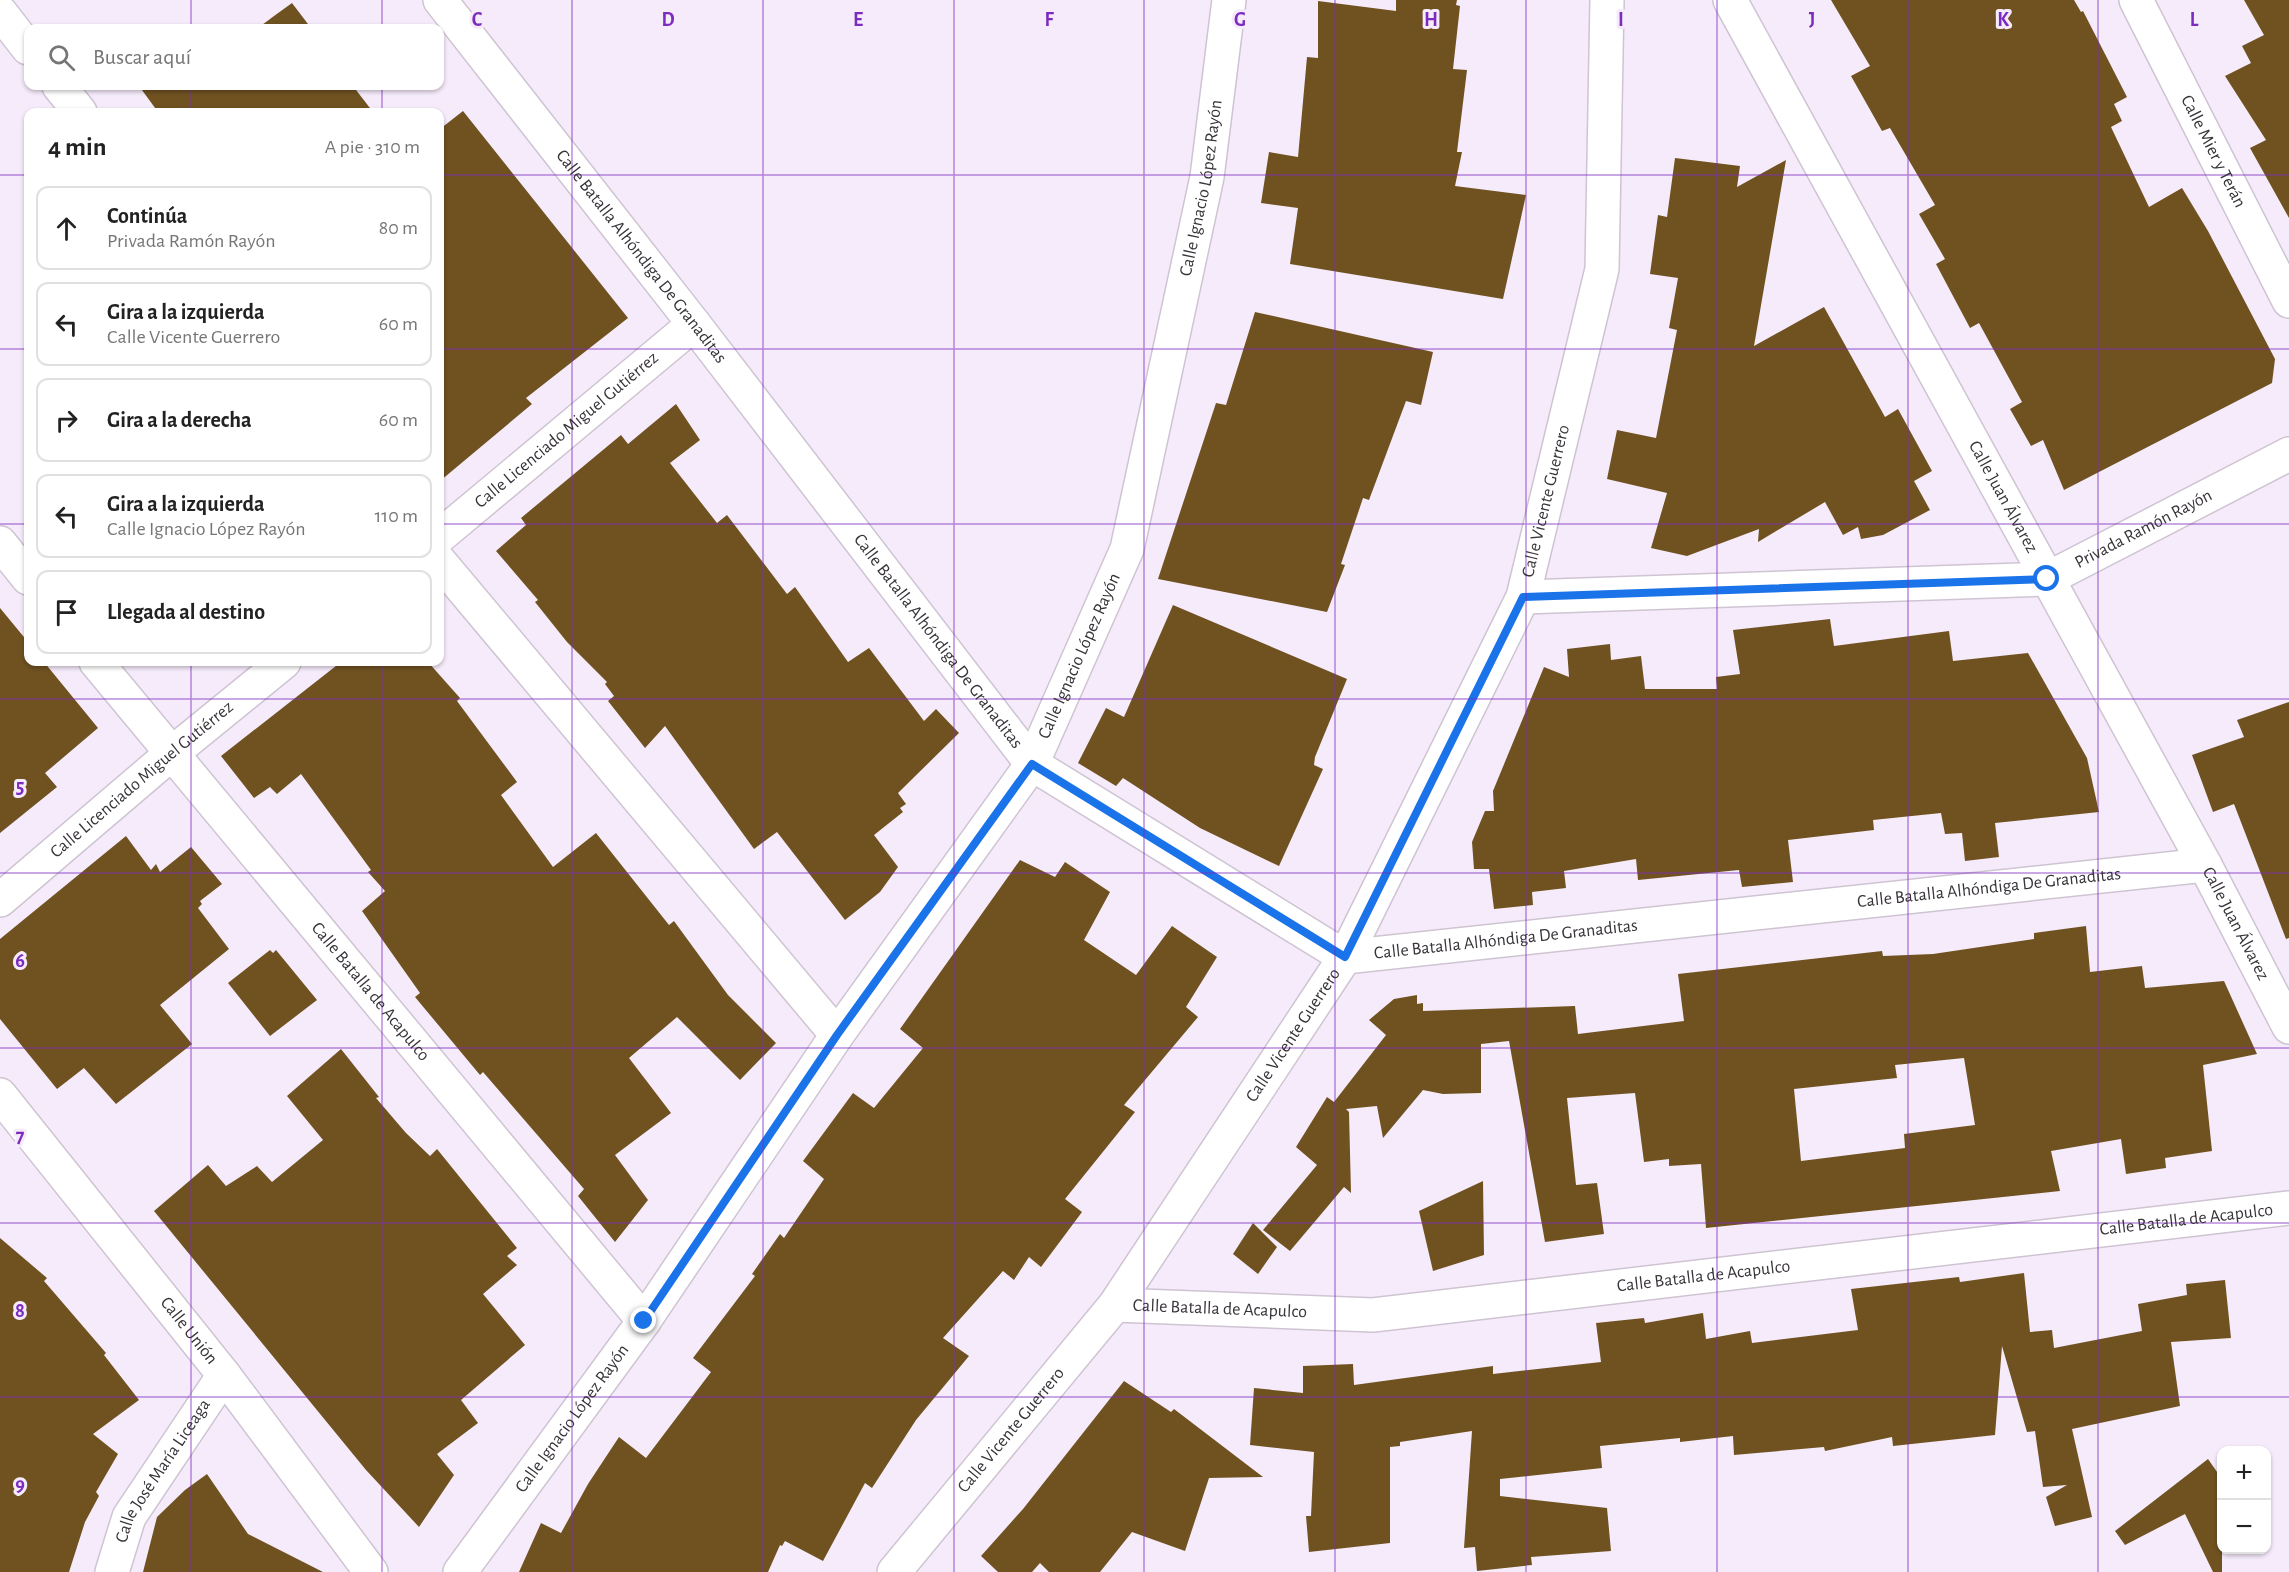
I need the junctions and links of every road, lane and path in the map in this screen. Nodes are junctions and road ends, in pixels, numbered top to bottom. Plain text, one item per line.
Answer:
1 (440, 0) edge
2 (1229, 0) edge
3 (1608, 0) edge
4 (1730, 0) edge
5 (2136, 0) edge
6 (0, 12) edge
7 (24, 43) edge
8 (62, 90) edge
9 (77, 108) edge
10 (2289, 301) edge
11 (694, 324) junction
12 (2289, 454) edge
13 (444, 533) edge
14 (0, 543) edge
15 (444, 567) edge
16 (24, 573) edge
17 (2047, 579) junction
18 (1523, 597) junction
19 (99, 666) edge
20 (279, 666) edge
21 (171, 754) junction
22 (1032, 764) junction
23 (2205, 865) junction
24 (0, 900) edge
25 (1345, 957) junction
26 (2289, 1027) edge
27 (837, 1035) junction
28 (0, 1095) edge
29 (2289, 1208) edge
30 (1115, 1305) junction
31 (644, 1321) junction
32 (224, 1375) junction
33 (112, 1572) edge
34 (371, 1572) edge
35 (460, 1572) edge
36 (894, 1572) edge

1 - 11 street, Calle Batalla Alhóndiga De Granaditas
2 - 22 street, Calle Ignacio López Rayón
3 - 18 street, Calle Vicente Guerrero
4 - 17 street, Calle Juan Álvarez
5 - 10 street, Calle Mier y Terán
6 - 7 street
8 - 9 street
11 - 13 street, Calle Licenciado Miguel Gutiérrez
11 - 22 street, Calle Batalla Alhóndiga De Granaditas
12 - 17 street, Privada Ramón Rayón
14 - 16 street
15 - 27 street
17 - 18 street, Privada Ramón Rayón
17 - 23 street, Calle Juan Álvarez
18 - 25 street, Calle Vicente Guerrero
19 - 21 street, Calle Batalla de Acapulco
20 - 21 street, Calle Licenciado Miguel Gutiérrez
21 - 24 street, Calle Licenciado Miguel Gutiérrez
21 - 31 street, Calle Batalla de Acapulco
22 - 25 street, Calle Batalla Alhóndiga De Granaditas
22 - 27 street, Calle Ignacio López Rayón
23 - 25 street, Calle Batalla Alhóndiga De Granaditas
23 - 26 street, Calle Juan Álvarez
25 - 30 street, Calle Vicente Guerrero
27 - 31 street, Calle Ignacio López Rayón
28 - 32 street, Calle Unión
29 - 30 street, Calle Batalla de Acapulco
30 - 36 street, Calle Vicente Guerrero
31 - 35 street, Calle Ignacio López Rayón
32 - 33 street, Calle José María Liceaga
32 - 34 street, Calle Unión

